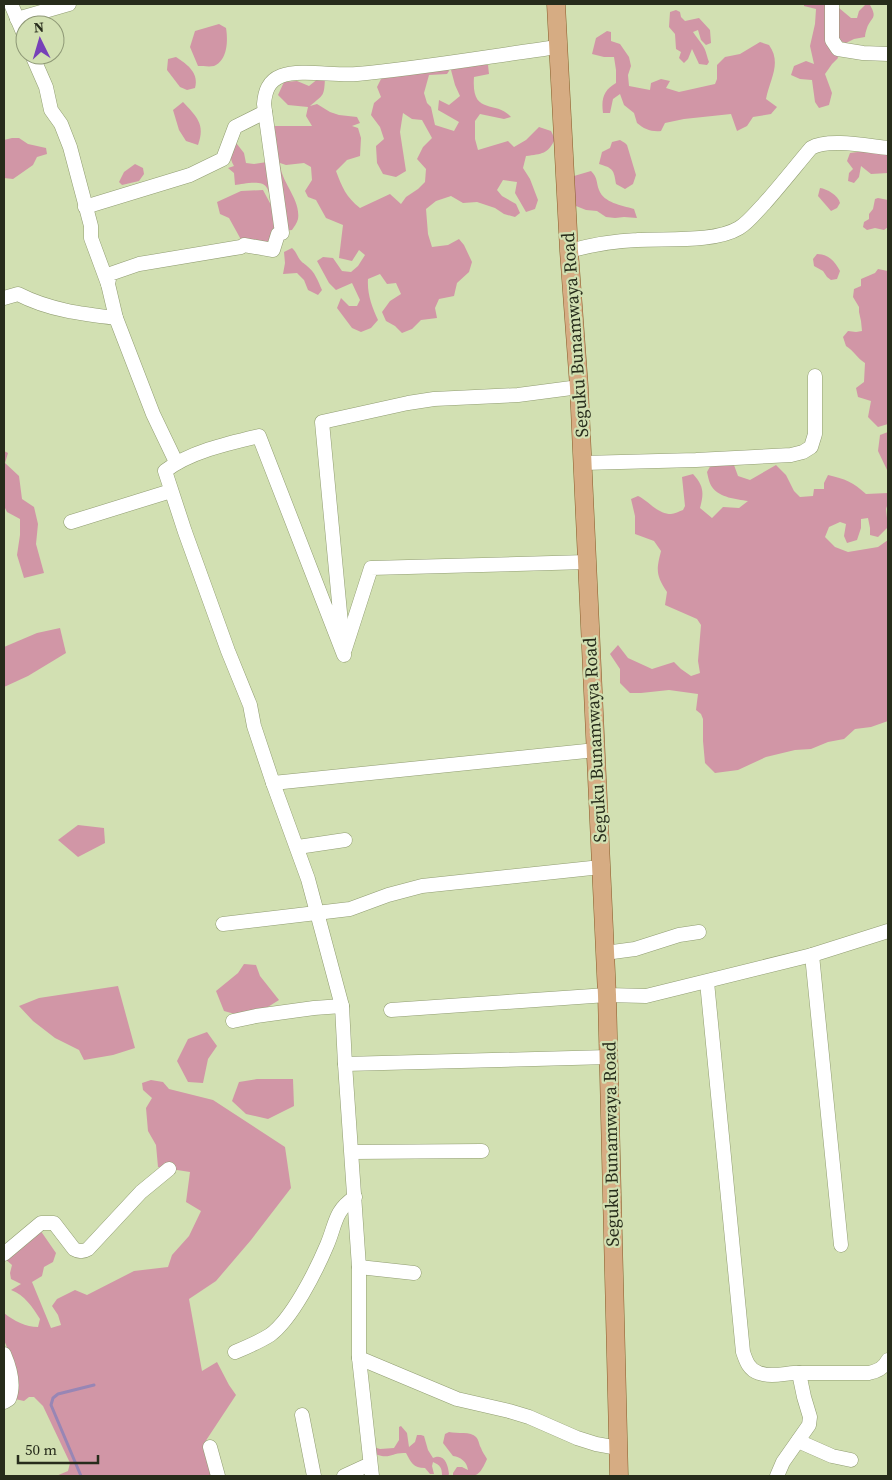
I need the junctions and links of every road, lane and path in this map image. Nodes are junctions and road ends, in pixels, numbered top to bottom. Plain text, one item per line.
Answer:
1 (69, 4) edge
2 (556, 4) edge
3 (832, 4) edge
4 (32, 15) edge
5 (558, 47) junction
6 (888, 54) edge
7 (36, 65) edge
8 (265, 112) junction
9 (888, 148) edge
10 (85, 207) junction
11 (569, 251) junction
12 (108, 284) junction
13 (4, 298) edge
14 (116, 318) junction
15 (815, 376) dead end
16 (579, 387) junction
17 (176, 462) junction
18 (582, 463) junction
19 (171, 490) junction
20 (72, 522) dead end
21 (587, 562) junction
22 (344, 655) junction
23 (596, 750) junction
24 (274, 783) junction
25 (345, 840) dead end
26 (298, 847) junction
27 (601, 866) junction
28 (317, 913) junction
29 (223, 924) dead end
30 (888, 931) edge
31 (699, 932) dead end
32 (605, 953) junction
33 (812, 956) junction
34 (707, 982) junction
35 (607, 995) junction
36 (342, 1006) junction
37 (391, 1010) dead end
38 (233, 1021) dead end
39 (609, 1057) junction
40 (345, 1064) junction
41 (482, 1151) dead end
42 (352, 1152) junction
43 (168, 1169) dead end
44 (355, 1197) junction
45 (841, 1245) dead end
46 (4, 1254) edge
47 (359, 1268) junction
48 (414, 1273) dead end
49 (235, 1352) dead end
50 (4, 1354) edge
51 (359, 1358) junction
52 (888, 1360) edge
53 (799, 1373) junction
54 (4, 1402) edge
55 (302, 1414) dead end
56 (798, 1441) junction
57 (210, 1447) dead end
58 (618, 1448) junction
59 (851, 1460) dead end
60 (371, 1470) edge
61 (218, 1476) edge
62 (314, 1476) edge
63 (344, 1476) edge
64 (620, 1476) edge
65 (777, 1476) edge

1 - 4 street
2 - 5 main road, Seguku Bunamwaya Road
3 - 6 street
5 - 8 street
5 - 11 main road, Seguku Bunamwaya Road
7 - 10 street
8 - 10 street
8 - 12 street
9 - 11 street
10 - 12 street
11 - 16 main road, Seguku Bunamwaya Road
12 - 14 street
13 - 14 street
14 - 17 street
15 - 18 street
16 - 18 main road, Seguku Bunamwaya Road
16 - 22 street
17 - 19 street
17 - 22 street
18 - 21 main road, Seguku Bunamwaya Road
19 - 20 street
19 - 24 street
21 - 22 street
21 - 23 main road, Seguku Bunamwaya Road
23 - 24 street
23 - 27 main road, Seguku Bunamwaya Road
24 - 26 street
25 - 26 street
26 - 28 street
27 - 28 street
27 - 32 main road, Seguku Bunamwaya Road
28 - 29 street
28 - 36 street
30 - 33 street
31 - 32 street
32 - 35 main road, Seguku Bunamwaya Road
33 - 34 street
33 - 45 street
34 - 35 street
34 - 53 street
35 - 37 street
35 - 39 main road, Seguku Bunamwaya Road
36 - 38 street
36 - 40 street
39 - 40 street
39 - 58 main road, Seguku Bunamwaya Road
40 - 42 street
41 - 42 street
42 - 44 street
43 - 46 street
44 - 47 street
44 - 49 street
47 - 48 street
47 - 51 street
50 - 54 street
51 - 58 street
51 - 60 street
52 - 53 street
53 - 56 street
55 - 62 street
56 - 59 street
56 - 65 street
57 - 61 street
58 - 64 main road, Seguku Bunamwaya Road
60 - 63 street

